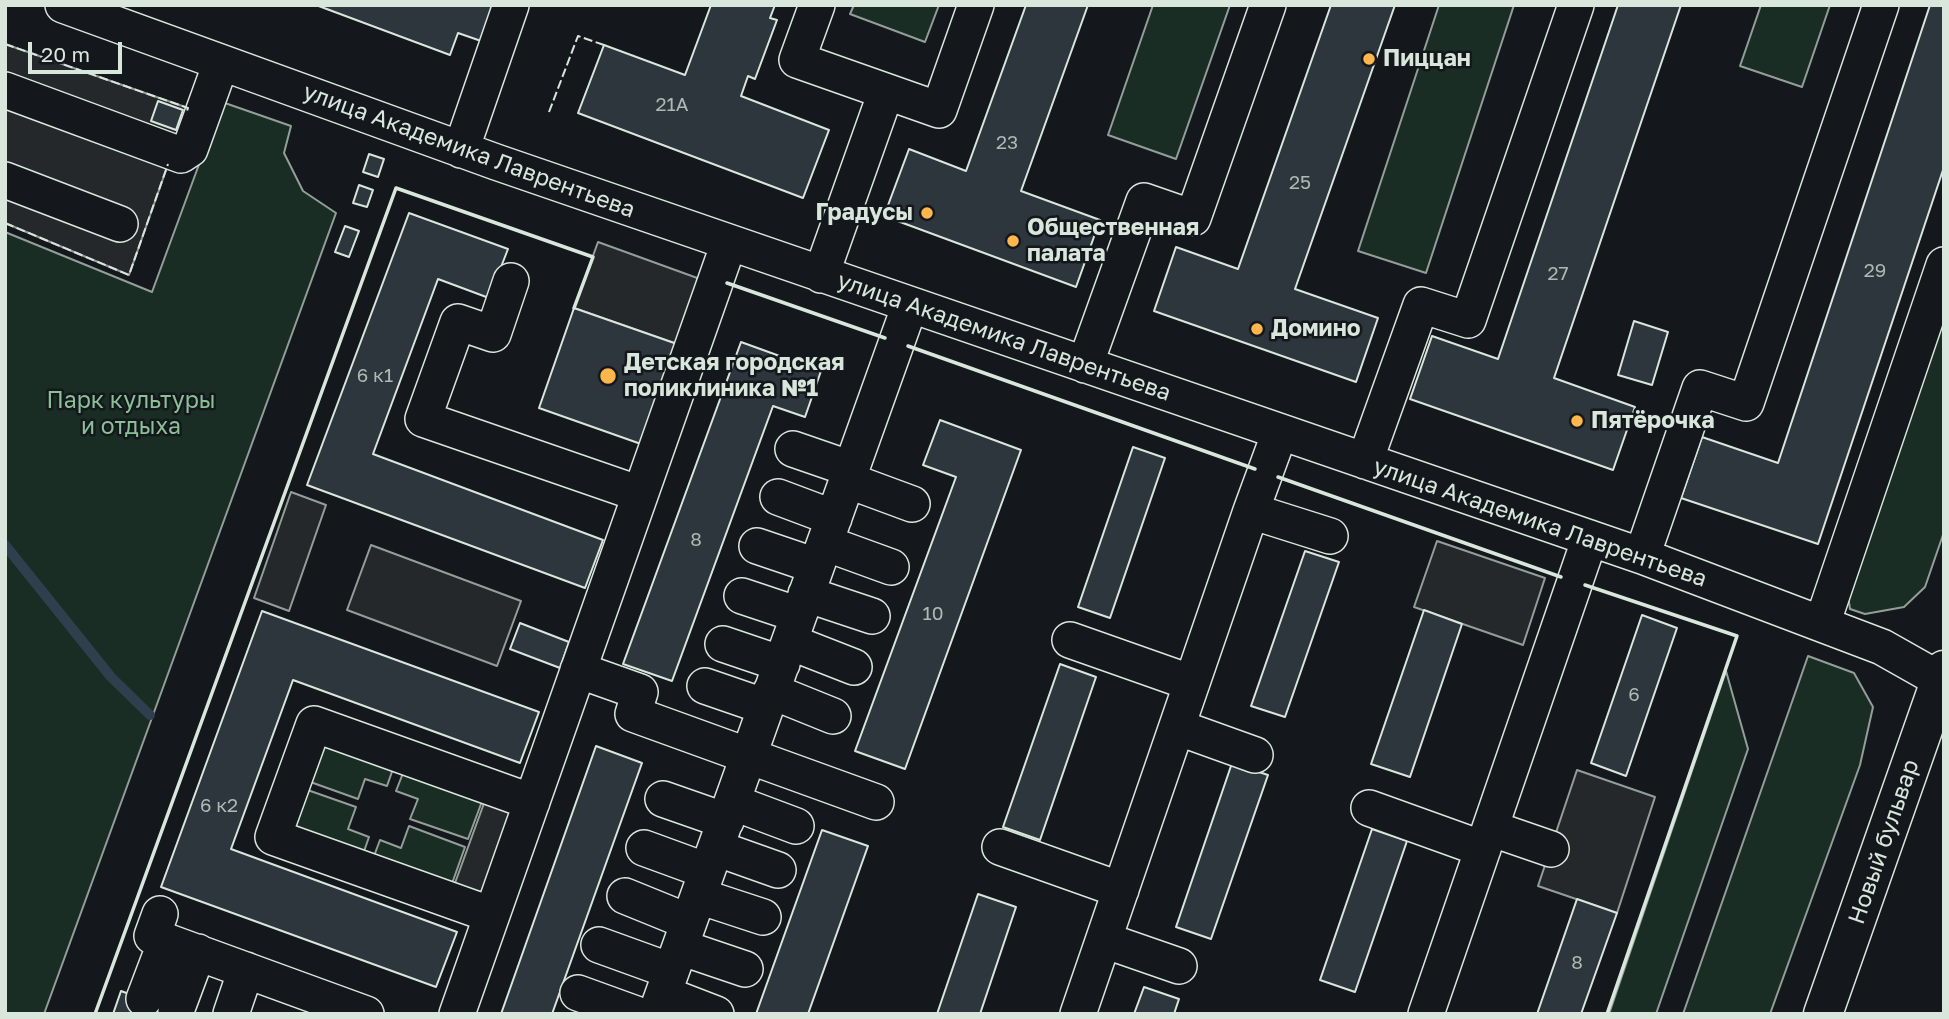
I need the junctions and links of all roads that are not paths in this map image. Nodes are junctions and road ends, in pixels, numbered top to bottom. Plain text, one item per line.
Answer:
1 (63, 5) edge
2 (512, 5) edge
3 (817, 5) edge
4 (976, 5) edge
5 (1268, 5) edge
6 (1576, 5) edge
7 (1881, 5) edge
8 (221, 63) junction
9 (5, 90) edge
10 (886, 92) junction
11 (461, 150) junction
12 (5, 180) edge
13 (120, 224) dead end
14 (729, 243) junction
15 (1944, 265) edge
16 (821, 275) junction
17 (511, 281) dead end
18 (910, 305) junction
19 (1085, 365) junction
20 (1280, 432) junction
21 (793, 449) dead end
22 (1365, 461) junction
23 (849, 475) junction
24 (640, 494) junction
25 (778, 497) dead end
26 (912, 504) dead end
27 (1251, 511) junction
28 (1329, 536) dead end
29 (1590, 538) junction
30 (757, 546) dead end
31 (1642, 556) junction
32 (891, 567) dead end
33 (742, 596) dead end
34 (799, 616) junction
35 (872, 616) dead end
36 (1822, 624) junction
37 (1070, 640) dead end
38 (723, 644) dead end
39 (854, 667) dead end
40 (578, 670) junction
41 (1943, 678) edge
42 (1192, 683) junction
43 (705, 686) dead end
44 (833, 716) dead end
45 (1177, 727) junction
46 (1255, 755) dead end
47 (748, 757) junction
48 (663, 799) dead end
49 (532, 802) junction
50 (876, 802) dead end
51 (1369, 808) dead end
52 (796, 826) dead end
53 (1486, 838) junction
54 (1000, 847) dead end
55 (644, 848) dead end
56 (1551, 849) dead end
57 (779, 870) dead end
58 (1121, 891) junction
59 (625, 896) dead end
60 (492, 915) junction
61 (762, 917) dead end
62 (689, 918) edge
63 (1104, 940) junction
64 (599, 945) dead end
65 (198, 952) junction
66 (1179, 966) dead end
67 (745, 969) dead end
68 (246, 970) junction
69 (579, 993) dead end
70 (292, 1001) edge
71 (352, 1011) edge
72 (230, 1014) edge
73 (457, 1014) edge
74 (716, 1014) edge
75 (1078, 1014) edge
76 (1426, 1014) edge
77 (1823, 1014) edge

1 - 8 street, улица Академика Лаврентьева
2 - 11 street
3 - 10 street
4 - 10 street
5 - 19 street
6 - 22 street
7 - 31 street
8 - 9 street
8 - 11 street, улица Академика Лаврентьева
10 - 16 street
11 - 14 street, улица Академика Лаврентьева
12 - 13 street
14 - 16 street, улица Академика Лаврентьева
14 - 24 street
15 - 36 street
16 - 18 street, улица Академика Лаврентьева
17 - 24 street
18 - 19 street, улица Академика Лаврентьева
18 - 23 street
19 - 20 street, улица Академика Лаврентьева
20 - 22 street, улица Академика Лаврентьева
20 - 27 street
21 - 23 street
22 - 29 street, улица Академика Лаврентьева
23 - 26 street
23 - 34 street
24 - 40 street
25 - 34 street
27 - 28 street
27 - 42 street
29 - 31 street, улица Академика Лаврентьева
29 - 53 street
30 - 34 street
31 - 36 street, улица Академика Лаврентьева
32 - 34 street
33 - 34 street
34 - 35 street
34 - 38 street
34 - 39 street
34 - 43 street
34 - 44 street
34 - 47 street
36 - 41 street, улица Академика Лаврентьева
37 - 42 street
40 - 47 street
40 - 49 street
41 - 77 main road, Новый бульвар
42 - 45 street
45 - 46 street
45 - 58 street
47 - 50 street
47 - 62 street
48 - 62 street
49 - 60 street
49 - 60 street
51 - 53 street
52 - 62 street
53 - 56 street
53 - 76 street
54 - 58 street
55 - 62 street
57 - 62 street
58 - 63 street
59 - 62 street
60 - 73 street
61 - 62 street
62 - 64 street
62 - 67 street
62 - 69 street
62 - 74 street
63 - 66 street
63 - 75 street
65 - 65 street
65 - 68 street
68 - 70 street
68 - 72 street
70 - 71 street

